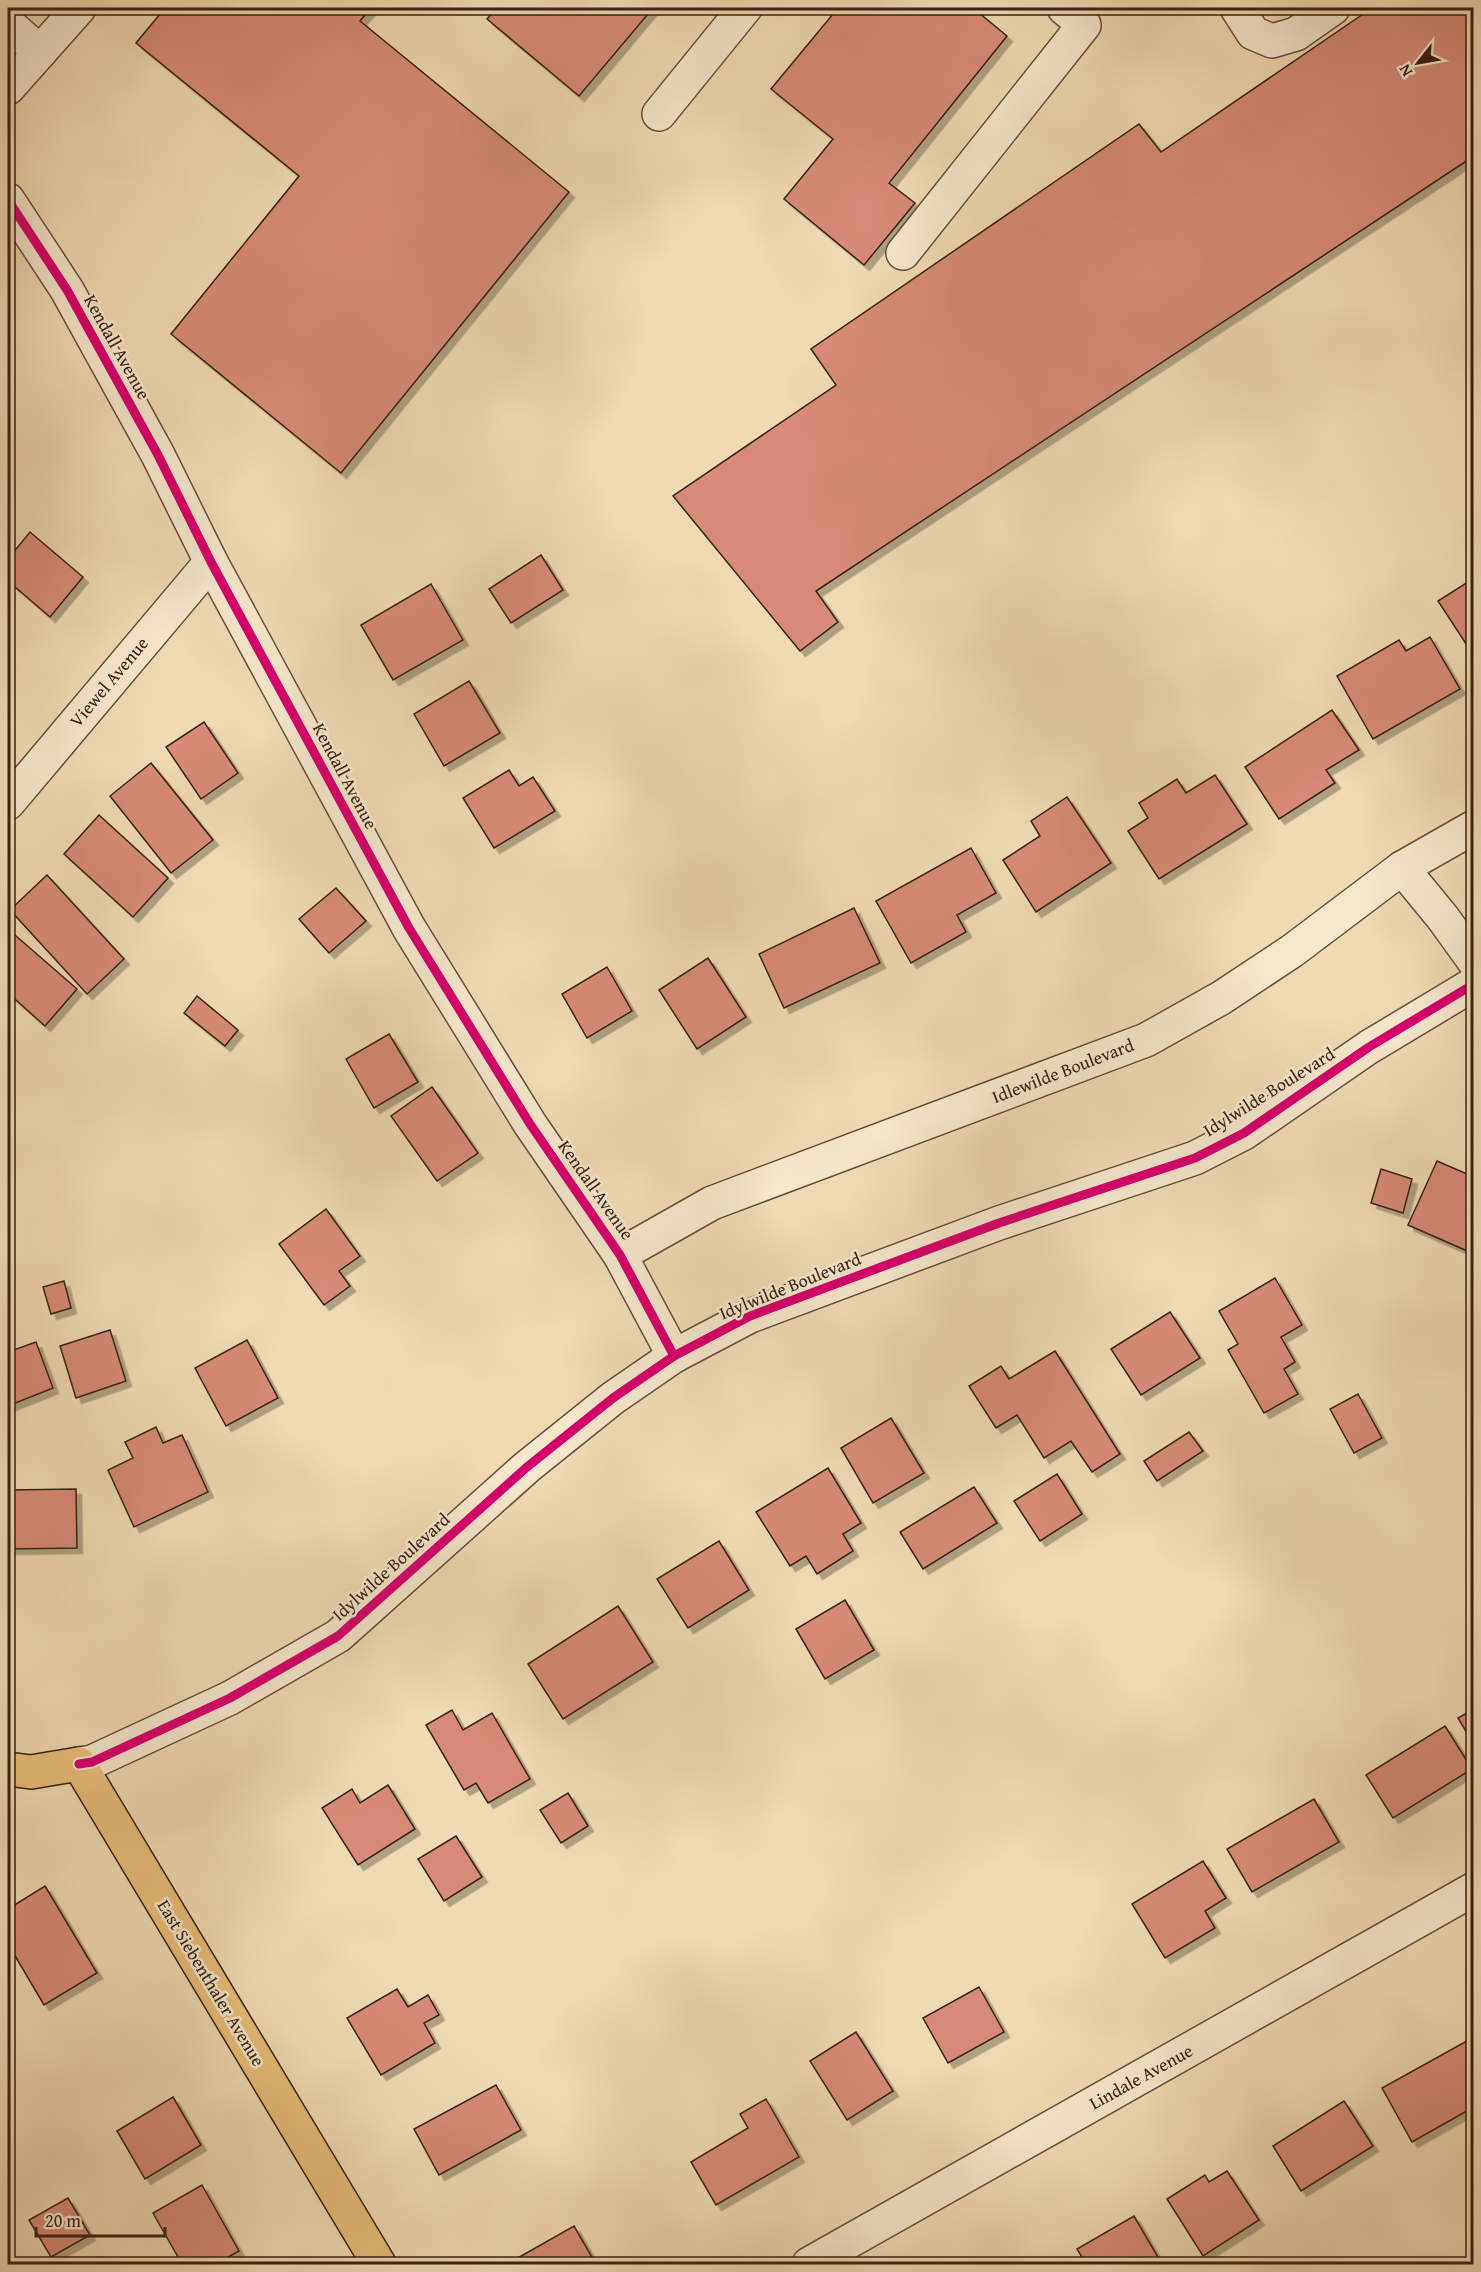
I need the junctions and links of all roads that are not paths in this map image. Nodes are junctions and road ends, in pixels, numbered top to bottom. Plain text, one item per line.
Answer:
1 (79, 8) edge
2 (745, 8) edge
3 (1064, 8) edge
4 (1237, 8) edge
5 (1333, 8) edge
6 (8, 24) edge
7 (40, 52) junction
8 (8, 88) edge
9 (659, 114) dead end
10 (8, 200) edge
11 (903, 253) dead end
12 (211, 562) junction
13 (8, 802) edge
14 (1473, 827) edge
15 (1402, 868) junction
16 (1473, 961) edge
17 (1473, 984) edge
18 (620, 1255) junction
19 (674, 1356) junction
20 (79, 1764) junction
21 (8, 1769) edge
22 (1473, 1889) edge
23 (380, 2265) edge
24 (809, 2265) edge

1 - 7 street
2 - 9 street
3 - 11 street
4 - 5 street
6 - 7 street
7 - 8 street
10 - 12 street, Kendall Avenue
12 - 13 street, Viewel Avenue
12 - 18 street, Kendall Avenue
14 - 15 street, Idlewilde Boulevard
15 - 16 street
15 - 18 street, Idlewilde Boulevard
17 - 19 street, Idylwilde Boulevard
18 - 19 street, Kendall Avenue
19 - 20 street, Idylwilde Boulevard
20 - 21 main road
20 - 23 main road, East Siebenthaler Avenue
22 - 24 street, Lindale Avenue

